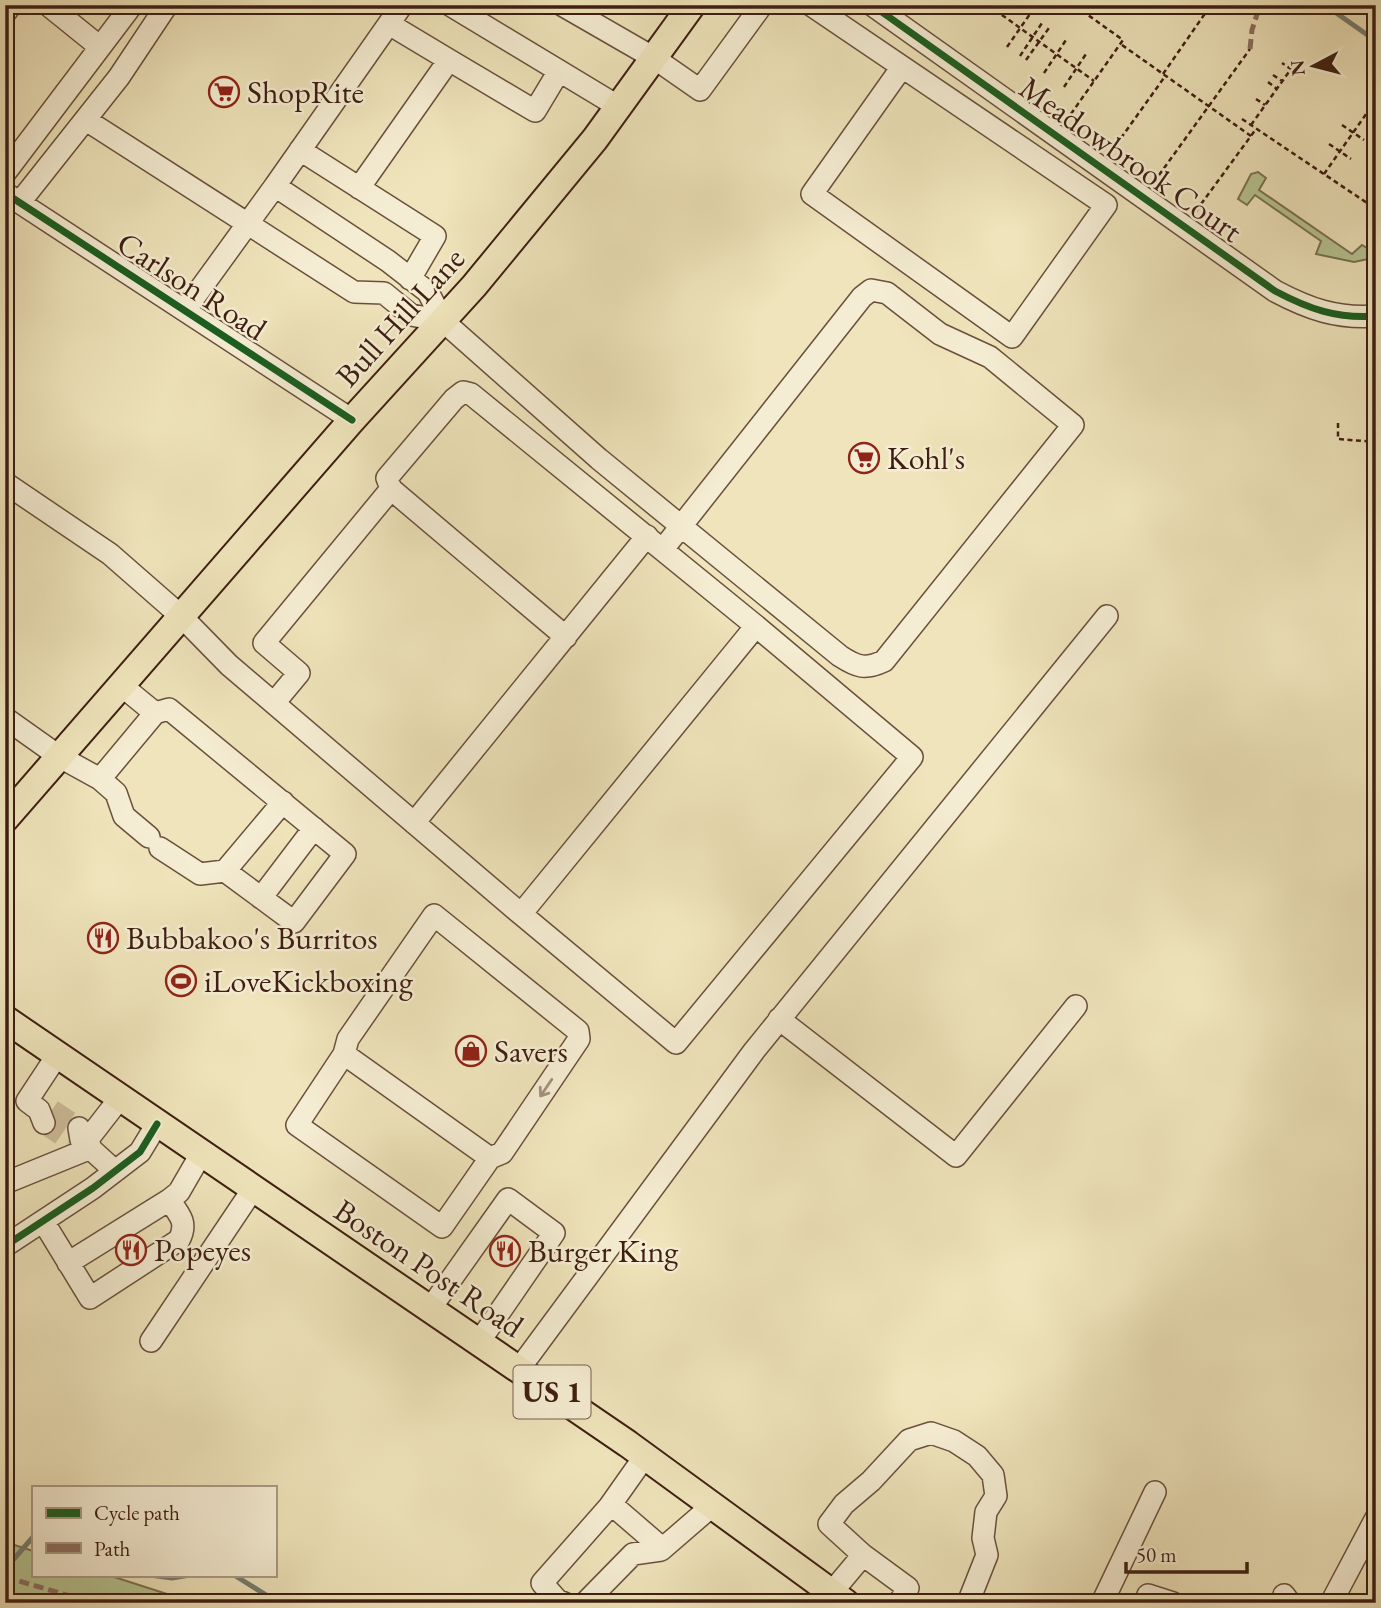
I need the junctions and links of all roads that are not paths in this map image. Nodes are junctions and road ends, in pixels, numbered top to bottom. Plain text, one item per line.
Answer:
1 (11, 5) edge
2 (48, 5) edge
3 (132, 5) edge
4 (167, 5) edge
5 (402, 5) edge
6 (450, 5) edge
7 (562, 5) edge
8 (692, 5) edge
9 (762, 5) edge
10 (811, 5) edge
11 (872, 5) edge
12 (5, 13) edge
13 (389, 24) junction
14 (100, 47) junction
15 (654, 58) junction
16 (449, 60) junction
17 (902, 67) junction
18 (559, 71) junction
19 (619, 107) junction
20 (86, 120) junction
21 (300, 150) junction
22 (9, 161) edge
23 (275, 186) junction
24 (359, 188) junction
25 (13, 198) edge
26 (245, 224) junction
27 (388, 261) junction
28 (410, 279) junction
29 (384, 293) junction
30 (185, 310) junction
31 (1376, 316) edge
32 (443, 321) junction
33 (352, 420) junction
34 (5, 483) edge
35 (391, 489) junction
36 (682, 525) junction
37 (655, 543) junction
38 (1107, 616) dead end
39 (182, 617) junction
40 (756, 626) junction
41 (566, 637) junction
42 (121, 687) junction
43 (274, 703) junction
44 (155, 713) junction
45 (5, 718) edge
46 (60, 757) junction
47 (100, 779) junction
48 (283, 802) junction
49 (5, 819) edge
50 (414, 823) junction
51 (314, 828) junction
52 (225, 872) junction
53 (261, 898) junction
54 (521, 914) junction
55 (1076, 1006) dead end
56 (5, 1019) edge
57 (779, 1019) junction
58 (58, 1054) junction
59 (344, 1054) junction
60 (120, 1098) junction
61 (45, 1114) tunnel mouth
62 (157, 1124) junction
63 (81, 1140) junction
64 (201, 1154) junction
65 (490, 1158) junction
66 (115, 1171) junction
67 (5, 1183) edge
68 (253, 1189) junction
69 (169, 1200) junction
70 (43, 1221) junction
71 (5, 1247) edge
72 (68, 1263) junction
73 (430, 1309) junction
74 (151, 1341) dead end
75 (479, 1342) junction
76 (519, 1369) junction
77 (645, 1456) junction
78 (1155, 1492) dead end
79 (611, 1504) junction
80 (713, 1505) junction
81 (1376, 1518) edge
82 (662, 1548) junction
83 (863, 1555) junction
84 (839, 1597) edge
85 (564, 1603) edge
86 (585, 1603) edge
87 (899, 1603) edge
88 (968, 1603) edge
89 (1102, 1603) edge
90 (1144, 1603) edge
91 (1173, 1603) edge
92 (1331, 1603) edge

1 - 12 street
2 - 14 street
3 - 14 street
4 - 20 street
5 - 13 street
6 - 18 street
7 - 15 street
8 - 15 main road, Bull Hill Lane
9 - 15 street
10 - 17 street
11 - 31 street, Meadowbrook Court
13 - 16 street
13 - 21 street
14 - 22 street
15 - 19 main road, Bull Hill Lane
16 - 18 street
16 - 24 street
17 - 17 street
18 - 19 street
19 - 32 main road, Bull Hill Lane
20 - 25 street
20 - 26 street
21 - 23 street
21 - 24 street
23 - 26 street
23 - 27 street
24 - 28 street
25 - 30 street, Carlson Road
26 - 29 street
26 - 30 street
27 - 28 street
27 - 29 street
28 - 32 street
29 - 32 street
30 - 33 street, Carlson Road
32 - 33 main road, Bull Hill Lane
32 - 36 street
33 - 39 main road, Bull Hill Lane
34 - 39 street
35 - 37 street
35 - 41 street
35 - 43 street
36 - 36 street
36 - 37 street
37 - 40 street
37 - 41 street
38 - 57 street
39 - 42 main road, Bull Hill Lane
39 - 43 street
40 - 54 street
40 - 54 street
41 - 50 street
42 - 44 street
42 - 46 main road, Bull Hill Lane
43 - 50 street
44 - 47 street
44 - 48 street
45 - 46 street
46 - 47 street
46 - 49 main road, Bull Hill Lane
47 - 52 street
48 - 51 street
48 - 52 street
50 - 54 street
51 - 53 street
51 - 53 street
52 - 53 street
55 - 57 street
56 - 58 main road, Boston Post Road / US 1
57 - 76 street
58 - 60 main road, Boston Post Road / US 1
58 - 61 street
59 - 65 street
59 - 65 street
59 -> 65 street
60 - 62 main road, Boston Post Road / US 1
60 - 63 street
62 - 64 main road, Boston Post Road / US 1
62 - 66 street
63 - 66 street
63 - 67 street
64 - 68 main road, Boston Post Road / US 1
64 - 69 street
66 - 70 street
68 - 73 main road, Boston Post Road / US 1
68 - 74 street
69 - 72 street
69 - 72 street
70 - 71 street
70 - 72 street
73 - 75 main road, Boston Post Road / US 1
73 - 75 street
75 - 76 main road, Boston Post Road / US 1
76 - 77 main road, Boston Post Road / US 1
77 - 79 street
77 - 80 main road, Boston Post Road / US 1
78 - 89 street
79 - 82 street
79 - 85 street
80 - 82 street
80 - 84 main road, Boston Post Road / US 1
81 - 92 street
82 - 86 street
83 - 84 street
83 - 87 street
83 - 88 street
90 - 91 street

